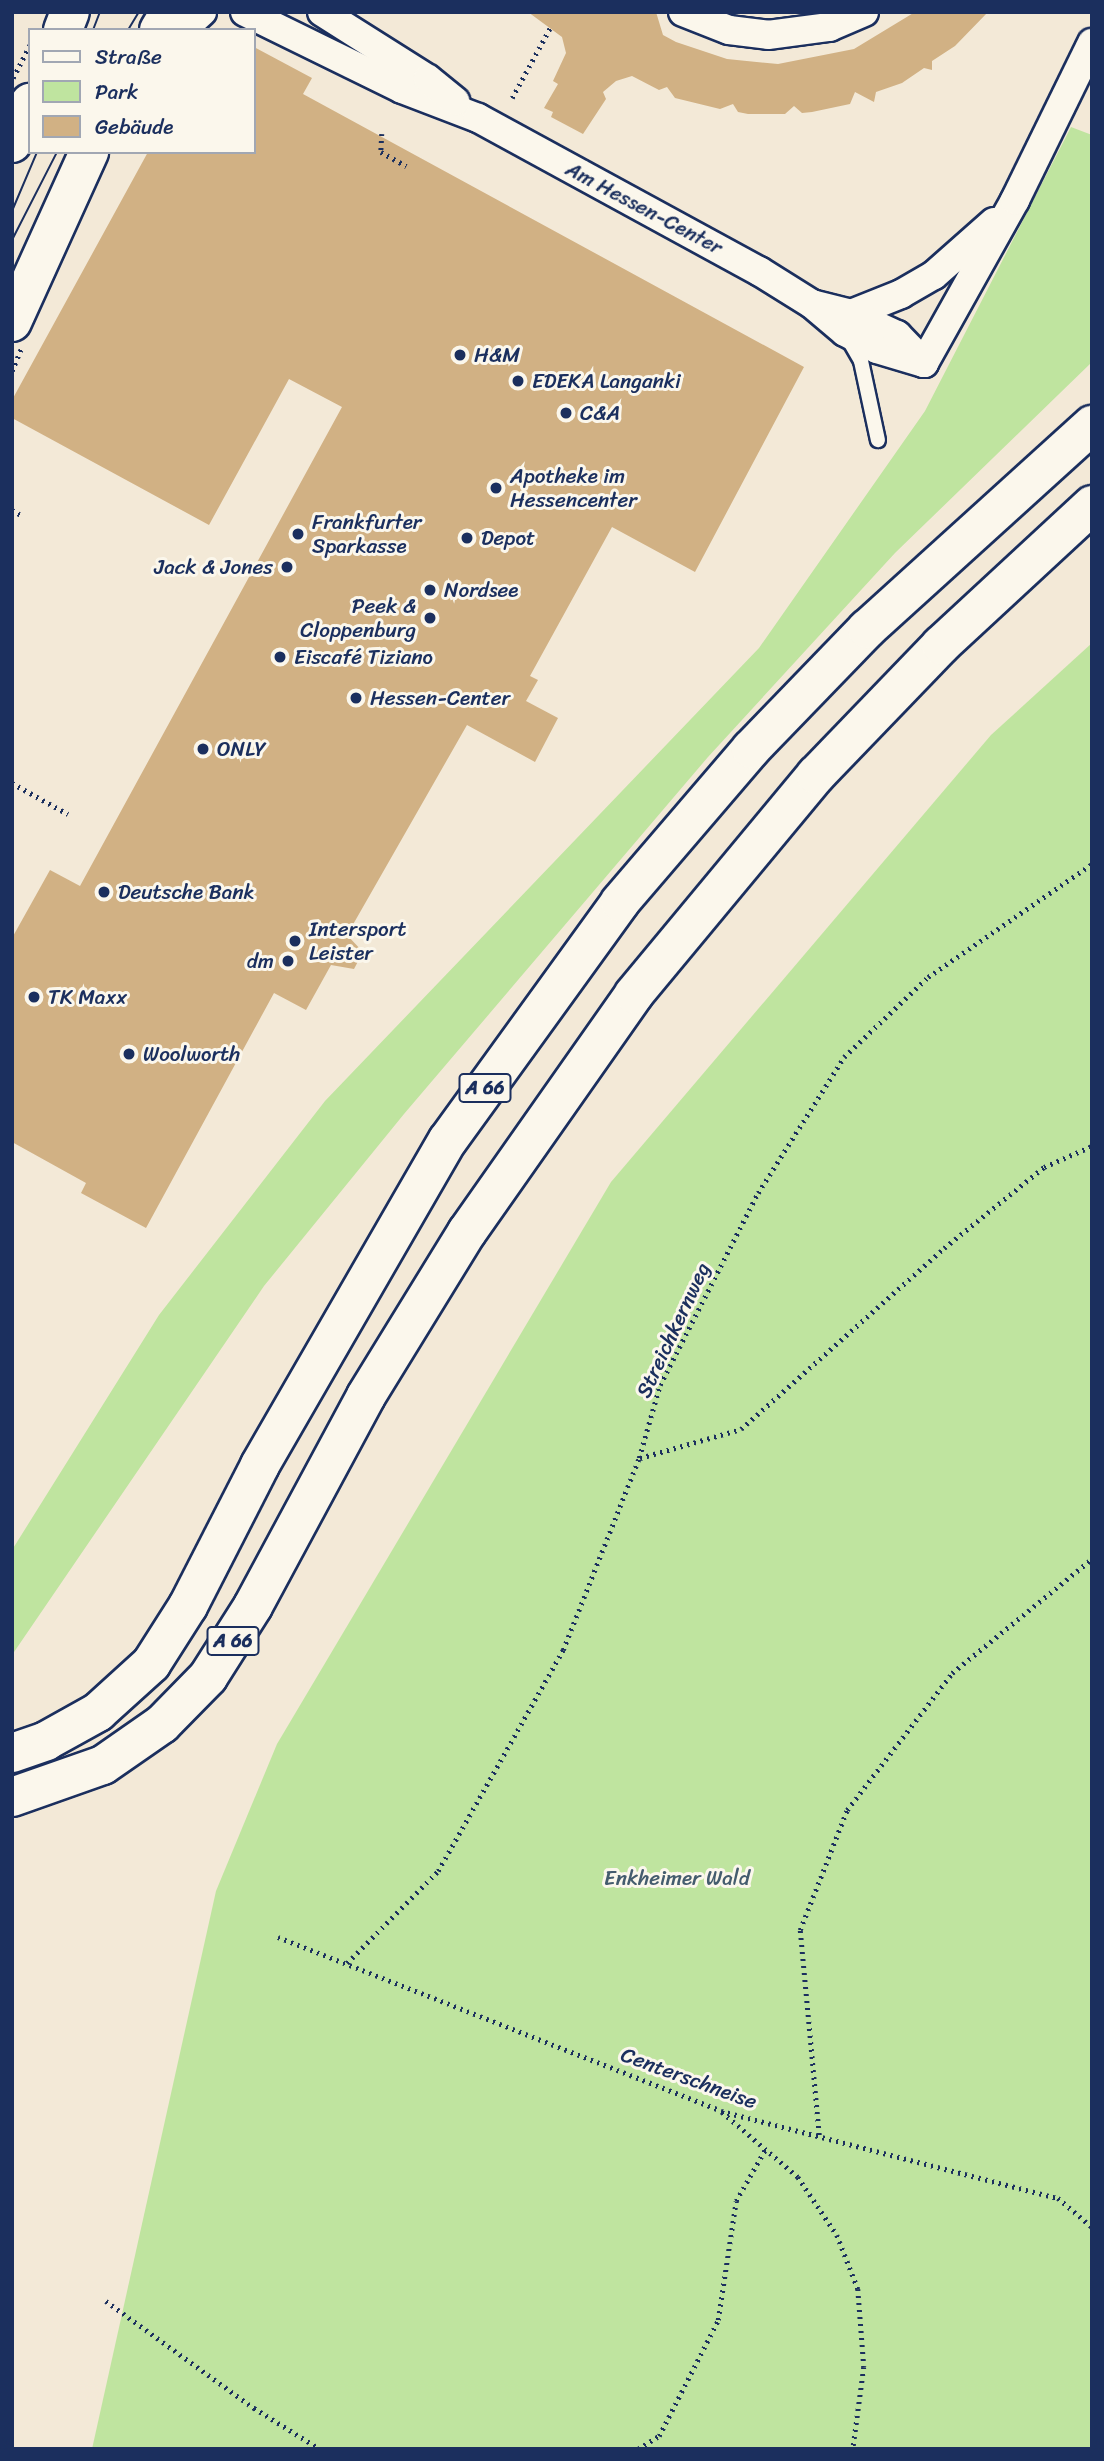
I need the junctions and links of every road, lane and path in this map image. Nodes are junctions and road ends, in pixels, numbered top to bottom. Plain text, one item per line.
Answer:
1 (71, 12) edge
2 (170, 12) edge
3 (202, 12) edge
4 (245, 12) edge
5 (322, 12) edge
6 (336, 12) edge
7 (683, 12) edge
8 (864, 12) edge
9 (64, 28) edge
10 (160, 28) edge
11 (184, 28) edge
12 (550, 28) dead end
13 (362, 35) junction
14 (1092, 43) edge
15 (28, 48) edge
16 (12, 80) edge
17 (12, 92) edge
18 (512, 98) dead end
19 (28, 100) edge
20 (28, 106) edge
21 (473, 116) junction
22 (382, 134) dead end
23 (12, 143) edge
24 (88, 154) edge
25 (96, 154) edge
26 (406, 166) dead end
27 (1015, 200) junction
28 (61, 206) junction
29 (848, 323) junction
30 (17, 334) edge
31 (12, 371) edge
32 (1092, 425) edge
33 (878, 440) dead end
34 (1092, 505) edge
35 (12, 510) edge
36 (21, 515) dead end
37 (12, 783) edge
38 (68, 814) dead end
39 (1092, 864) edge
40 (1092, 1146) edge
41 (639, 1458) junction
42 (1092, 1559) edge
43 (12, 1753) edge
44 (12, 1797) edge
45 (278, 1937) dead end
46 (347, 1962) junction
47 (721, 2111) junction
48 (819, 2135) junction
49 (766, 2148) junction
50 (1092, 2227) edge
51 (106, 2301) dead end
52 (320, 2449) edge
53 (638, 2449) edge
54 (853, 2449) edge

1 - 9 main road
2 - 10 main road
3 - 11 street
4 - 21 street, Am Hessen-Center
5 - 13 street, Am Hessen-Center
6 - 13 street, Am Hessen-Center
7 - 8 street
12 - 18 path
13 - 21 street, Am Hessen-Center
14 - 27 street, Am Hessen-Center
15 - 16 path
17 - 19 street
20 - 23 main road
21 - 29 street, Am Hessen-Center
22 - 26 path
24 - 28 main road
25 - 28 street
27 - 29 street, Am Hessen-Center
27 - 29 street, Am Hessen-Center
28 - 30 main road
29 - 33 lane
30 - 31 path
32 - 43 main road, A 66
34 - 44 main road, A 66
35 - 36 path
37 - 38 path
39 - 41 path, Streichkernweg
40 - 41 path
41 - 46 path, Streichkernweg
42 - 48 path
45 - 46 path, Centerschneise
46 - 47 path, Centerschneise
47 - 48 path, Centerschneise
47 - 49 path
48 - 50 path, Centerschneise
49 - 53 path
49 - 54 path
51 - 52 path

